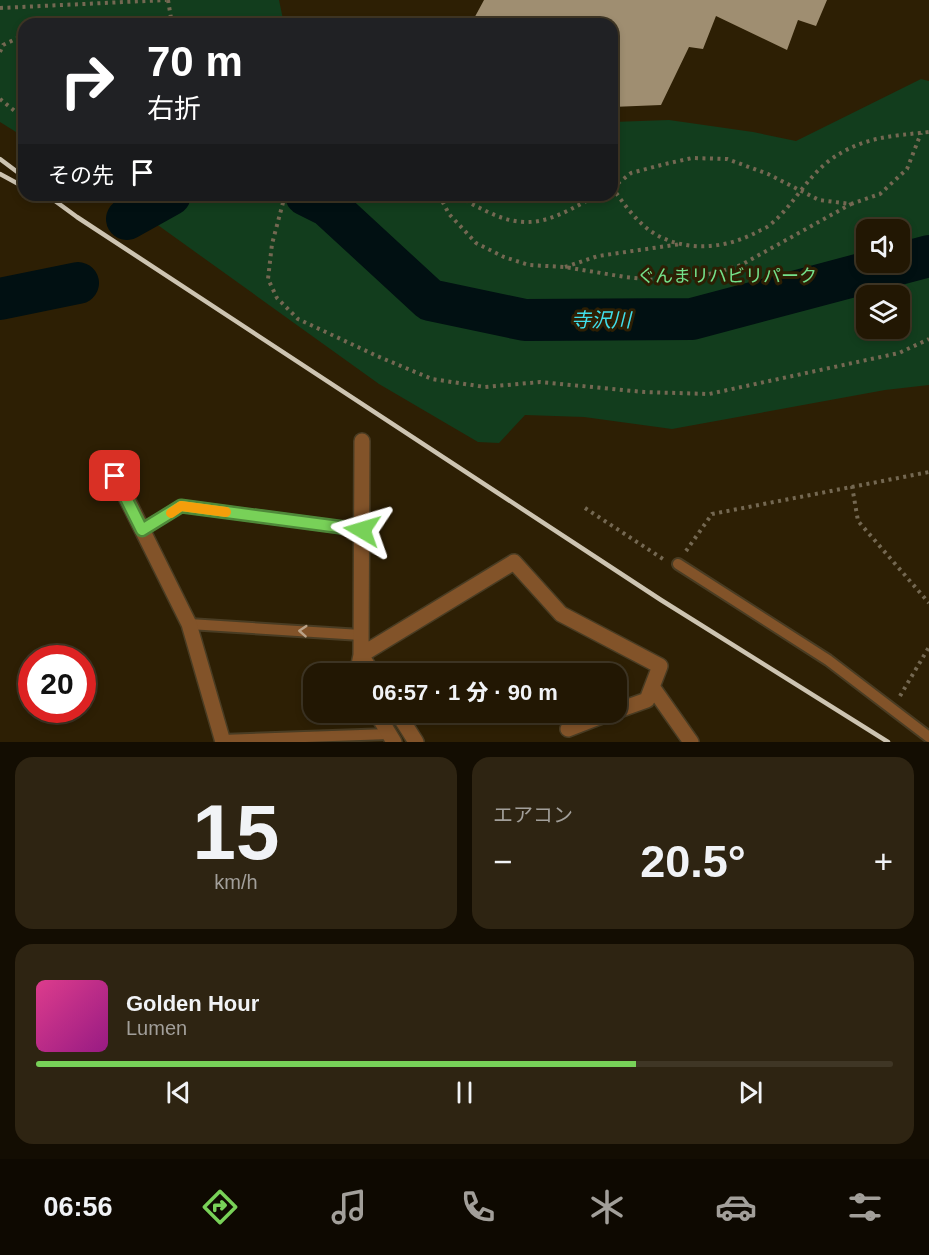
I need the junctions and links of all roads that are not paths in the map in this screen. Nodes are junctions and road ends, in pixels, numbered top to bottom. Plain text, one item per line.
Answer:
1 (362, 441) dead end
2 (115, 476) dead end
3 (142, 530) junction
4 (362, 530) junction
5 (678, 564) road end
6 (189, 624) junction
7 (361, 635) junction
8 (361, 655) junction
9 (359, 663) edge
10 (366, 663) edge
11 (653, 688) junction
12 (627, 707) edge
13 (383, 723) edge
14 (404, 723) edge
15 (584, 723) edge
16 (568, 729) dead end
17 (929, 737) edge
18 (392, 738) edge
19 (222, 741) edge
20 (416, 742) edge
21 (691, 742) edge

1 - 4 street
2 - 3 street
3 - 4 lane
3 - 6 street
4 - 7 street
5 - 17 lane
7 -> 6 lane
6 - 19 street
7 - 8 street
8 - 9 street
8 - 10 street
8 - 11 street
11 - 12 street
11 - 21 street
13 - 18 street
14 - 20 street
15 - 16 street
18 - 19 lane

